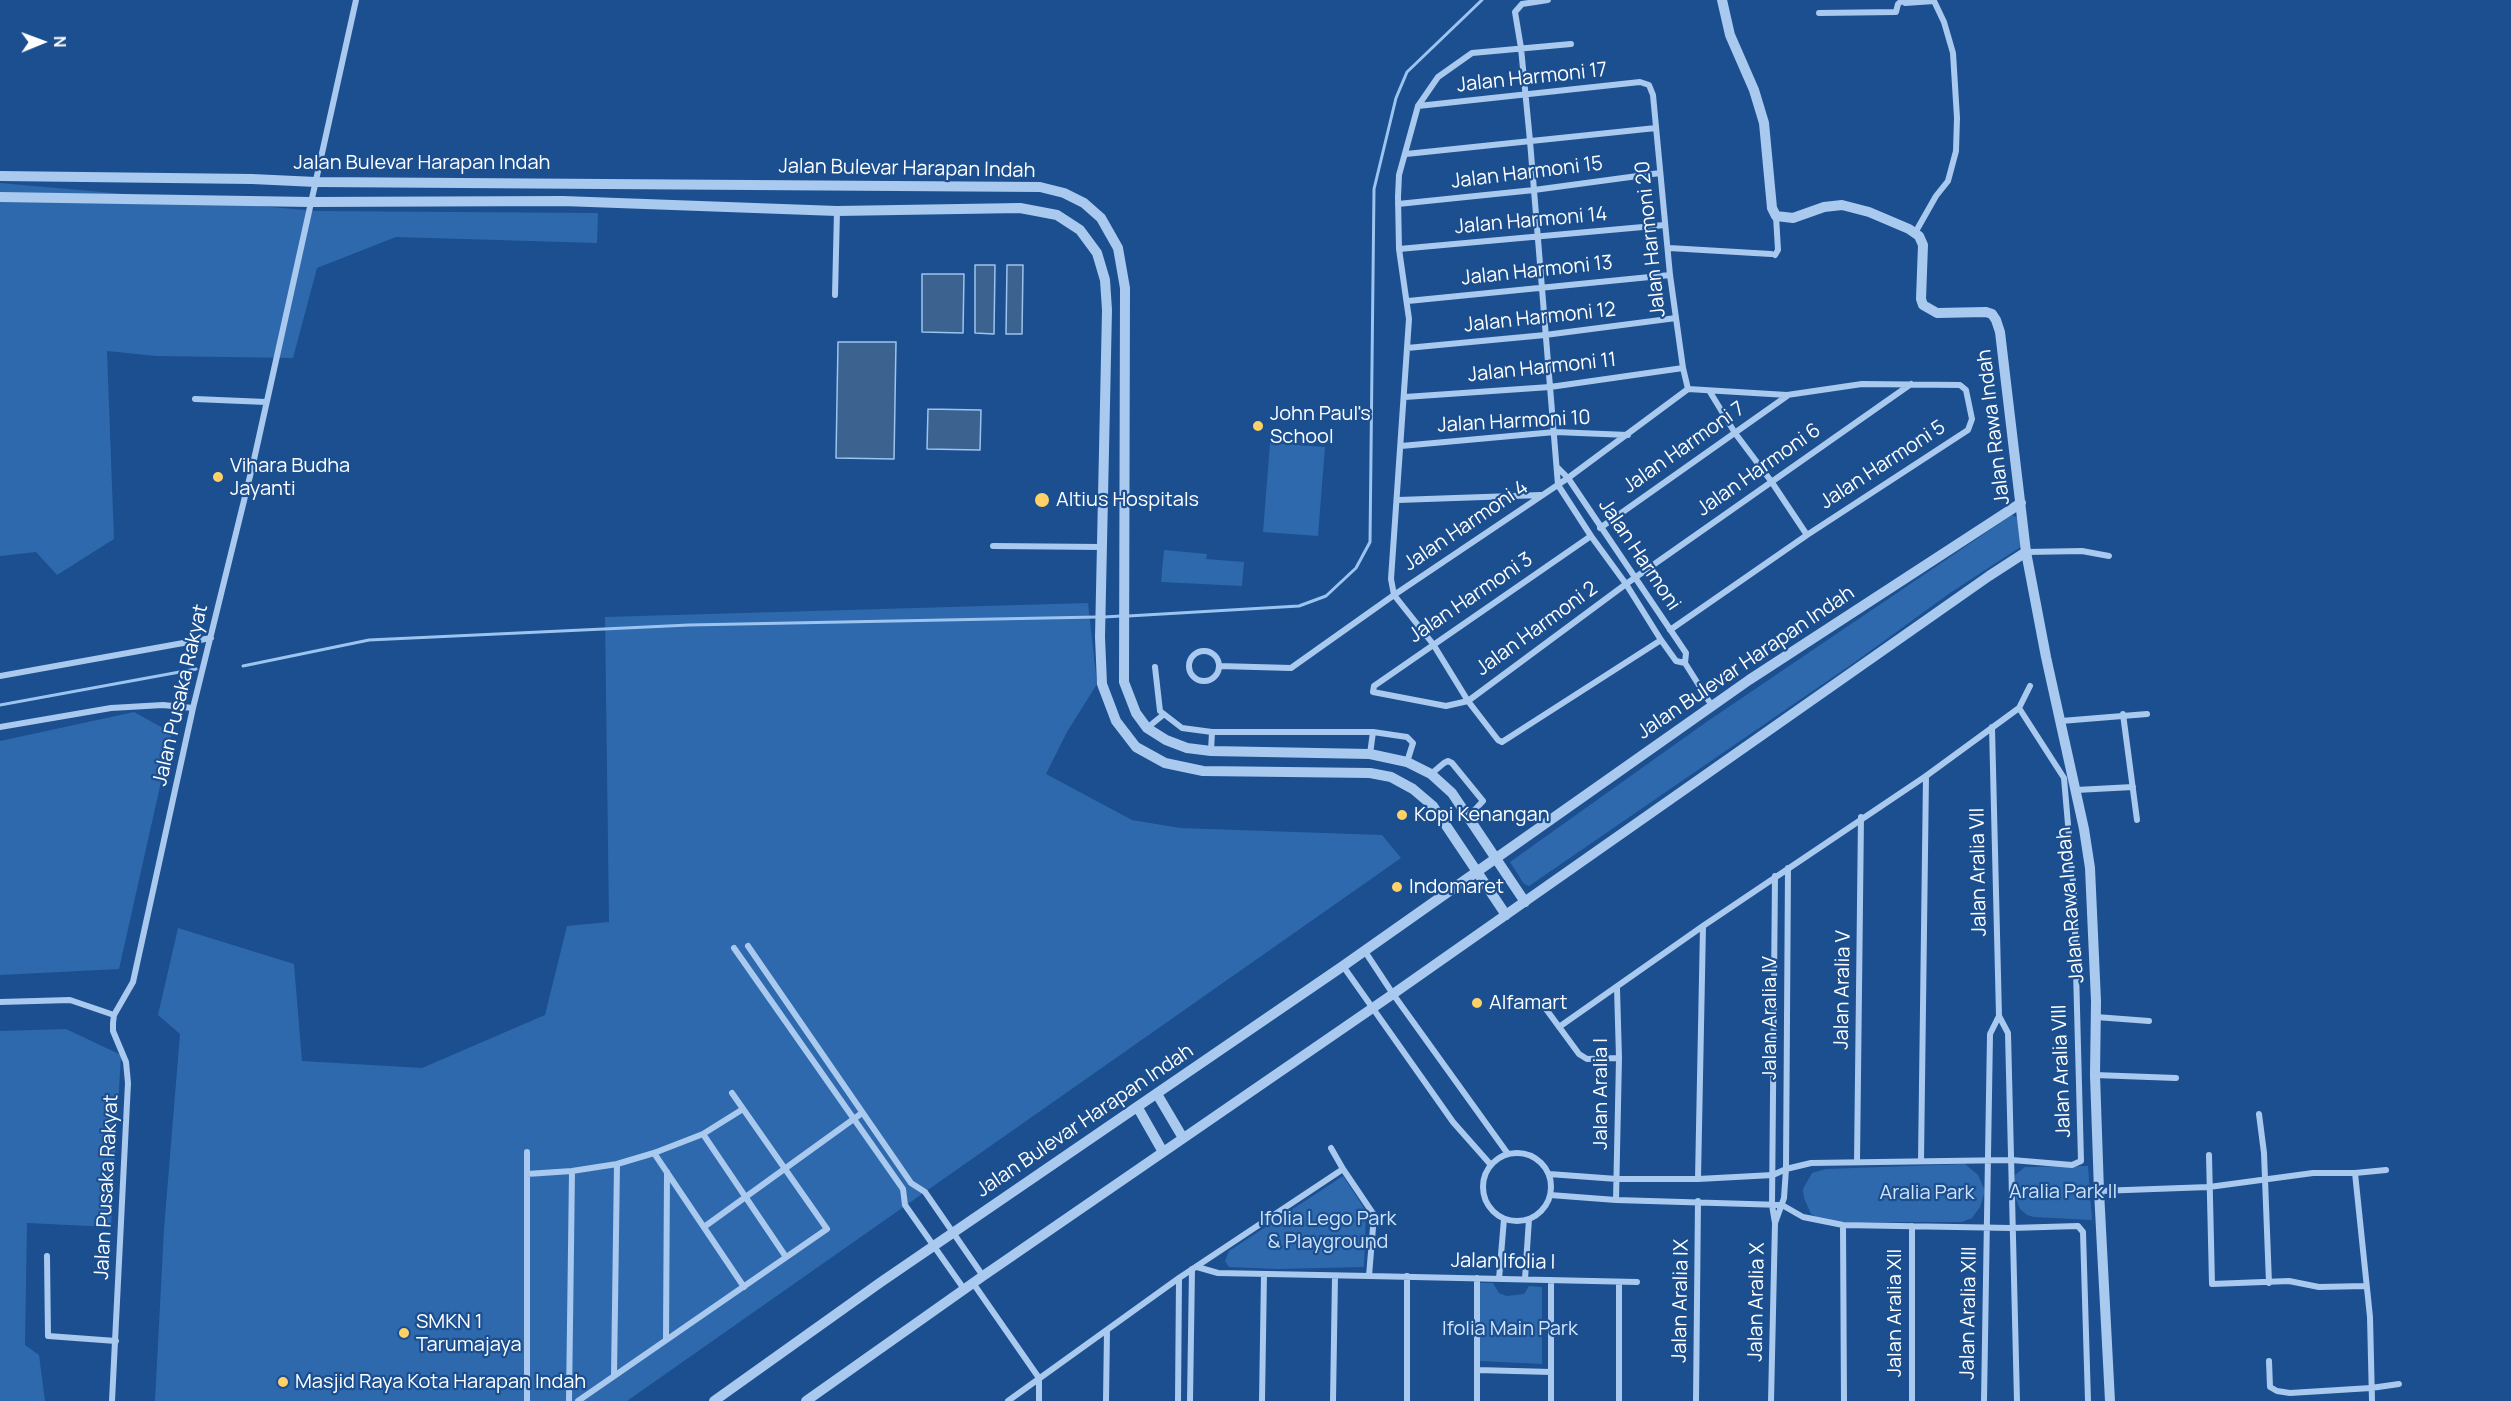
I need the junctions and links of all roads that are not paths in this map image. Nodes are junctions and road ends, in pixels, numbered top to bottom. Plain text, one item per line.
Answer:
1 (356, 0) edge
2 (1548, 0) edge
3 (1722, 0) edge
4 (1904, 0) edge
5 (1819, 13) dead end
6 (1571, 45) dead end
7 (1521, 48) junction
8 (1649, 85) joint
9 (1526, 96) junction
10 (1418, 106) junction
11 (1656, 128) junction
12 (1530, 141) junction
13 (1406, 154) junction
14 (1660, 173) junction
15 (0, 176) edge
16 (316, 182) junction
17 (1534, 190) junction
18 (0, 197) edge
19 (311, 202) junction
20 (1398, 204) junction
21 (837, 211) junction
22 (1776, 216) junction
23 (1665, 225) junction
24 (1915, 233) junction
25 (1538, 237) junction
26 (1669, 248) junction
27 (1399, 249) junction
28 (1670, 274) junction
29 (1543, 286) junction
30 (835, 295) dead end
31 (1408, 301) junction
32 (1676, 318) junction
33 (1107, 319) junction
34 (1125, 320) junction
35 (1545, 336) junction
36 (1407, 348) junction
37 (1683, 369) junction
38 (1911, 384) junction
39 (1550, 387) junction
40 (1688, 389) junction
41 (1710, 392) junction
42 (1787, 395) junction
43 (1404, 397) junction
44 (195, 399) dead end
45 (266, 402) junction
46 (1555, 432) junction
47 (1735, 433) junction
48 (1629, 435) junction
49 (1401, 446) junction
50 (1557, 468) junction
51 (1568, 478) junction
52 (1104, 479) junction
53 (1124, 479) junction
54 (1771, 481) junction
55 (1558, 485) junction
56 (1542, 495) junction
57 (1398, 500) junction
58 (2021, 503) junction
59 (1600, 528) junction
60 (1807, 535) junction
61 (1591, 536) junction
62 (993, 546) dead end
63 (1102, 547) junction
64 (2026, 552) junction
65 (2109, 556) dead end
66 (1636, 578) junction
67 (1626, 584) junction
68 (1394, 596) junction
69 (1670, 630) junction
70 (211, 638) junction
71 (1661, 640) junction
72 (1433, 644) junction
73 (1684, 663) junction
74 (1220, 666) junction
75 (1155, 667) dead end
76 (0, 676) edge
77 (2030, 686) dead end
78 (1468, 700) junction
79 (1712, 706) junction
80 (193, 708) junction
81 (2019, 708) junction
82 (2123, 714) junction
83 (2147, 714) dead end
84 (1163, 715) junction
85 (2061, 721) junction
86 (1992, 727) junction
87 (0, 728) edge
88 (1148, 728) junction
89 (1212, 732) junction
90 (1373, 732) junction
91 (1211, 751) junction
92 (1371, 754) junction
93 (1407, 762) junction
94 (1431, 774) junction
95 (1926, 776) junction
96 (2133, 787) junction
97 (2076, 790) junction
98 (1469, 816) junction
99 (1861, 817) junction
100 (2137, 819) dead end
101 (1496, 858) junction
102 (1788, 868) junction
103 (1477, 870) junction
104 (1775, 876) junction
105 (1525, 902) junction
106 (1506, 915) junction
107 (1702, 926) junction
108 (748, 946) dead end
109 (734, 948) dead end
110 (1364, 950) junction
111 (1342, 966) junction
112 (1617, 987) junction
113 (1393, 994) junction
114 (0, 1002) edge
115 (1544, 1005) dead end
116 (1373, 1008) junction
117 (114, 1015) junction
118 (1999, 1016) junction
119 (2096, 1017) junction
120 (2149, 1021) dead end
121 (1559, 1027) junction
122 (1619, 1058) junction
123 (2095, 1075) junction
124 (2176, 1078) dead end
125 (732, 1093) dead end
126 (1157, 1094) junction
127 (1138, 1108) junction
128 (743, 1109) junction
129 (862, 1113) junction
130 (2259, 1114) dead end
131 (854, 1119) junction
132 (703, 1134) junction
133 (1183, 1138) junction
134 (1331, 1148) dead end
135 (527, 1152) dead end
136 (1163, 1152) junction
137 (654, 1153) junction
138 (1508, 1154) junction
139 (2209, 1155) dead end
140 (1989, 1160) junction
141 (2012, 1160) junction
142 (1921, 1161) junction
143 (1857, 1162) junction
144 (617, 1164) junction
145 (1491, 1165) junction
146 (1786, 1168) junction
147 (785, 1169) junction
148 (1343, 1169) junction
149 (2386, 1170) dead end
150 (572, 1171) junction
151 (667, 1172) junction
152 (2355, 1173) junction
153 (527, 1174) junction
154 (1549, 1174) junction
155 (1773, 1174) junction
156 (1617, 1179) junction
157 (1698, 1179) junction
158 (2263, 1180) junction
159 (911, 1183) junction
160 (2209, 1187) junction
161 (903, 1189) junction
162 (2099, 1191) junction
163 (1550, 1195) junction
164 (746, 1197) junction
165 (1616, 1200) junction
166 (1698, 1201) junction
167 (1772, 1205) junction
168 (1782, 1205) junction
169 (1504, 1219) junction
170 (1528, 1219) junction
171 (1775, 1223) junction
172 (1843, 1225) junction
173 (1912, 1226) junction
174 (704, 1227) junction
175 (1988, 1227) junction
176 (2012, 1228) junction
177 (953, 1233) junction
178 (934, 1246) junction
179 (47, 1256) dead end
180 (786, 1257) junction
181 (1194, 1268) junction
182 (1264, 1274) junction
183 (1335, 1275) junction
184 (983, 1276) junction
185 (1369, 1276) junction
186 (1407, 1276) junction
187 (1179, 1278) junction
188 (1477, 1278) junction
189 (1499, 1279) junction
190 (1525, 1280) junction
191 (1551, 1280) junction
192 (1619, 1282) junction
193 (1637, 1282) dead end
194 (2269, 1283) junction
195 (969, 1286) junction
196 (2366, 1286) junction
197 (744, 1287) junction
198 (1107, 1330) junction
199 (666, 1340) junction
200 (116, 1341) junction
201 (2269, 1360) dead end
202 (1477, 1370) junction
203 (1551, 1372) junction
204 (614, 1376) junction
205 (1039, 1378) junction
206 (2399, 1383) dead end
207 (2371, 1388) junction
208 (112, 1401) edge
209 (527, 1401) edge
210 (569, 1401) edge
211 (578, 1401) edge
212 (714, 1401) edge
213 (806, 1401) edge
214 (1008, 1401) edge
215 (1039, 1401) edge
216 (1106, 1401) edge
217 (1178, 1401) edge
218 (1190, 1401) edge
219 (1262, 1401) edge
220 (1333, 1401) edge
221 (1407, 1401) edge
222 (1477, 1401) edge
223 (1551, 1401) edge
224 (1619, 1401) edge
225 (1696, 1401) edge
226 (1771, 1401) edge
227 (1844, 1401) edge
228 (1912, 1401) edge
229 (1984, 1401) edge
230 (2017, 1401) edge
231 (2088, 1401) edge
232 (2110, 1401) edge
233 (2372, 1401) edge

1 - 16 street, Jalan Pusaka Rakyat
2 - 7 street
3 - 22 street
4 - 5 street
4 - 24 street
6 - 7 street
7 - 9 street
7 - 10 street
8 - 9 street, Jalan Harmoni 17
8 - 11 street, Jalan Harmoni 20
9 - 10 street, Jalan Harmoni 17
9 - 12 street
10 - 13 street
11 - 12 street
11 - 14 street, Jalan Harmoni 20
12 - 13 street
12 - 17 street
13 - 20 street
14 - 17 street, Jalan Harmoni 15
14 - 23 street, Jalan Harmoni 20
15 - 16 street, Jalan Bulevar Harapan Indah
16 - 19 street, Jalan Pusaka Rakyat
16 - 34 street, Jalan Bulevar Harapan Indah
17 - 20 street, Jalan Harmoni 15
17 - 25 street
18 - 19 street, Jalan Bulevar Harapan Indah
19 - 21 street, Jalan Bulevar Harapan Indah
19 - 45 street, Jalan Pusaka Rakyat
20 - 27 street
21 - 30 street
21 - 33 street, Jalan Bulevar Harapan Indah
22 - 24 street
22 - 26 street
23 - 25 street, Jalan Harmoni 14
23 - 26 street, Jalan Harmoni 20
24 - 58 street, Jalan Rawa Indah
25 - 27 street, Jalan Harmoni 14
25 - 29 street
26 - 28 street, Jalan Harmoni 20
27 - 31 street
28 - 29 street, Jalan Harmoni 13
28 - 32 street, Jalan Harmoni 20
29 - 31 street, Jalan Harmoni 13
29 - 35 street
31 - 36 street
32 - 35 street, Jalan Harmoni 12
32 - 37 street, Jalan Harmoni 20
33 - 34 street
33 - 52 street, Jalan Bulevar Harapan Indah
34 - 53 street, Jalan Bulevar Harapan Indah
35 - 36 street, Jalan Harmoni 12
35 - 39 street
36 - 43 street
37 - 39 street, Jalan Harmoni 11
37 - 40 street, Jalan Harmoni 20
38 - 42 street, Jalan Harmoni 5
38 - 54 street, Jalan Harmoni 6
38 - 60 street, Jalan Harmoni 5
39 - 43 street, Jalan Harmoni 11
39 - 46 street
40 - 41 street, Jalan Harmoni 5
40 - 48 street, Jalan Harmoni 4
41 - 42 street, Jalan Harmoni 5
41 - 47 street
42 - 47 street, Jalan Harmoni 7
43 - 49 street
44 - 45 street
45 - 70 street, Jalan Pusaka Rakyat
46 - 48 street, Jalan Harmoni 10
46 - 49 street, Jalan Harmoni 10
46 - 50 street
47 - 54 street
47 - 59 street, Jalan Harmoni 7
48 - 51 street, Jalan Harmoni 4
49 - 57 street
50 - 51 street, Jalan Harmoni
50 - 55 street
51 - 55 street, Jalan Harmoni 4
51 - 59 street, Jalan Harmoni
52 - 53 street
52 - 63 street, Jalan Bulevar Harapan Indah
53 - 88 street, Jalan Bulevar Harapan Indah
54 - 60 street
54 - 66 street, Jalan Harmoni 6
55 - 56 street, Jalan Harmoni 4
55 - 61 street, Jalan Harmoni
56 - 57 street
56 - 68 street, Jalan Harmoni 4
57 - 68 street
58 - 64 street, Jalan Rawa Indah
58 - 79 street, Jalan Bulevar Harapan Indah
59 - 66 street, Jalan Harmoni
60 - 69 street, Jalan Harmoni 5
61 - 67 street, Jalan Harmoni
61 - 72 street, Jalan Harmoni 3
62 - 63 street
63 - 103 street, Jalan Bulevar Harapan Indah
64 - 65 street
64 - 85 street, Jalan Rawa Indah
64 - 105 street
66 - 67 street, Jalan Harmoni 6
66 - 69 street, Jalan Harmoni
67 - 71 street, Jalan Harmoni
67 - 78 street, Jalan Harmoni 2
68 - 72 street
68 - 74 street, Jalan Harmoni 4
69 - 73 street, Jalan Harmoni
70 - 76 street
70 - 80 street, Jalan Pusaka Rakyat
71 - 73 street, Jalan Harmoni
71 - 78 street
72 - 78 street
72 - 78 street, Jalan Harmoni 3
73 - 79 street, Jalan Harmoni
74 - 74 street
75 - 84 street
77 - 81 street
79 - 101 street, Jalan Bulevar Harapan Indah
80 - 87 street
80 - 117 street, Jalan Pusaka Rakyat
81 - 86 street
81 - 141 street, Jalan Aralia VIII
82 - 83 street
82 - 85 street
82 - 96 street
84 - 88 street
84 - 89 street
85 - 97 street, Jalan Rawa Indah
86 - 95 street
86 - 118 street, Jalan Aralia VII
88 - 91 street, Jalan Bulevar Harapan Indah
89 - 90 street
89 - 91 street
90 - 92 street
90 - 93 street
91 - 92 street, Jalan Bulevar Harapan Indah
92 - 93 street, Jalan Bulevar Harapan Indah
93 - 94 street, Jalan Bulevar Harapan Indah
94 - 98 street, Jalan Bulevar Harapan Indah
94 - 98 street
95 - 99 street
95 - 142 street
96 - 97 street
96 - 100 street
97 - 119 street, Jalan Rawa Indah
98 - 101 street, Jalan Bulevar Harapan Indah
99 - 102 street
99 - 143 street, Jalan Aralia V
101 - 103 street, Jalan Bulevar Harapan Indah
101 - 105 street, Jalan Bulevar Harapan Indah
102 - 104 street
102 - 146 street, Jalan Aralia IV
103 - 106 street, Jalan Bulevar Harapan Indah
103 - 110 street, Jalan Bulevar Harapan Indah
104 - 107 street
104 - 155 street, Jalan Aralia X
105 - 106 street
106 - 113 street
107 - 112 street
107 - 157 street
108 - 129 street
109 - 131 street
110 - 111 street, Jalan Bulevar Harapan Indah
110 - 113 street
111 - 116 street
111 - 126 street, Jalan Bulevar Harapan Indah
112 - 121 street
112 - 122 street, Jalan Aralia I
113 - 116 street
113 - 138 street
114 - 117 street
115 - 121 street
116 - 133 street
116 - 145 street
117 - 200 street, Jalan Pusaka Rakyat
118 - 140 street, Jalan Aralia VII
118 - 141 street, Jalan Aralia VII
119 - 120 street
119 - 123 street, Jalan Rawa Indah
121 - 122 street
122 - 156 street, Jalan Aralia I
123 - 124 street
123 - 162 street, Jalan Rawa Indah
125 - 128 street
126 - 127 street, Jalan Bulevar Harapan Indah
126 - 133 street
127 - 136 street
127 - 177 street, Jalan Bulevar Harapan Indah
128 - 132 street
128 - 147 street
129 - 131 street
129 - 159 street
130 - 158 street
131 - 147 street
131 - 161 street
132 - 137 street
132 - 164 street
133 - 136 street
134 - 148 street
135 - 153 street
136 - 184 street
137 - 144 street
137 - 151 street
138 - 145 street
138 - 154 street
139 - 160 street
140 - 141 street
140 - 142 street
140 - 175 street, Jalan Aralia XIII
141 - 176 street, Jalan Aralia VII
142 - 143 street
143 - 146 street
144 - 150 street
144 - 204 street
145 - 169 street
146 - 155 street
146 - 168 street, Jalan Aralia IV
147 - 164 street
147 - 180 street
148 - 181 street
148 - 185 street
149 - 152 street
150 - 153 street
150 - 210 street
151 - 174 street
151 - 199 street
152 - 158 street
152 - 196 street
153 - 209 street
154 - 156 street
154 - 163 street
155 - 157 street
155 - 167 street, Jalan Aralia X
156 - 157 street
156 - 165 street, Jalan Aralia I
158 - 160 street
158 - 194 street
159 - 161 street
159 - 177 street
160 - 162 street
160 - 194 street
161 - 178 street
162 - 232 street, Jalan Rawa Indah
163 - 165 street
163 - 170 street
164 - 174 street
164 - 180 street
165 - 166 street
166 - 167 street
166 - 225 street, Jalan Aralia IX
167 - 168 street
167 - 171 street, Jalan Aralia X
168 - 171 street, Jalan Aralia IV
168 - 172 street
169 - 170 street
169 - 189 street
170 - 190 street
171 - 226 street, Jalan Aralia X
172 - 173 street
172 - 227 street
173 - 175 street
173 - 228 street, Jalan Aralia XII
174 - 197 street
175 - 176 street
175 - 229 street, Jalan Aralia XIII
176 - 230 street, Jalan Aralia VII
176 - 231 street
177 - 178 street, Jalan Bulevar Harapan Indah
177 - 184 street
178 - 195 street
178 - 212 street, Jalan Bulevar Harapan Indah
179 - 200 street
180 - 197 street
181 - 182 street, Jalan Ifolia I
181 - 187 street
181 - 218 street
182 - 183 street, Jalan Ifolia I
182 - 219 street
183 - 185 street, Jalan Ifolia I
183 - 220 street
184 - 195 street
185 - 186 street, Jalan Ifolia I
186 - 188 street, Jalan Ifolia I
186 - 221 street
187 - 198 street
187 - 217 street
188 - 189 street, Jalan Ifolia I
188 - 202 street
189 - 190 street, Jalan Ifolia I
190 - 191 street, Jalan Ifolia I
191 - 192 street, Jalan Ifolia I
191 - 203 street
192 - 193 street, Jalan Ifolia I
192 - 224 street
194 - 196 street
195 - 205 street
195 - 213 street
196 - 207 street
197 - 199 street
198 - 205 street
198 - 216 street
199 - 204 street
200 - 208 street, Jalan Pusaka Rakyat
201 - 207 street
202 - 203 street
202 - 222 street
203 - 223 street
204 - 211 street
205 - 214 street
205 - 215 street
206 - 207 street
207 - 233 street

